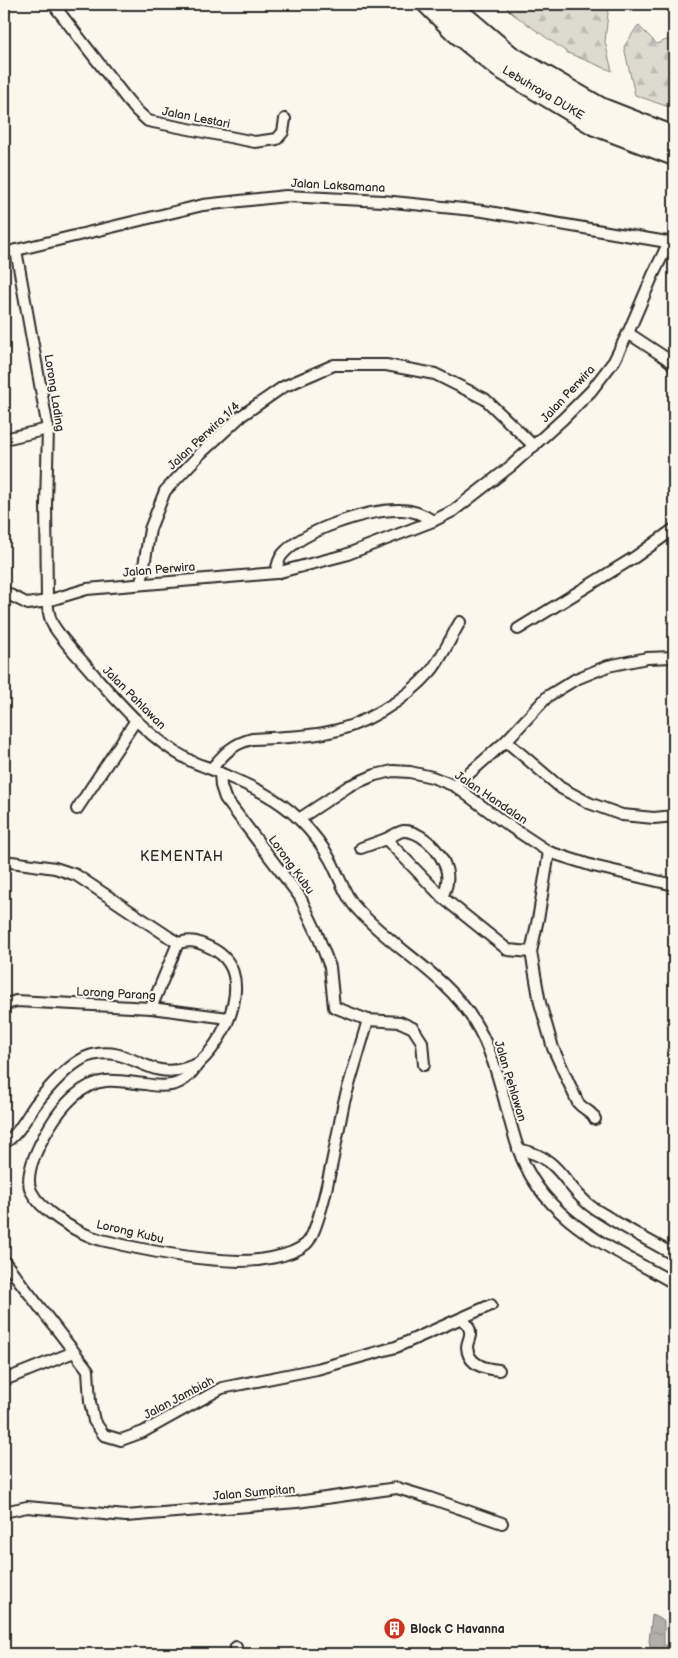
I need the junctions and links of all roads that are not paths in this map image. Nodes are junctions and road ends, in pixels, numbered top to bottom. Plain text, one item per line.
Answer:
1 (53, 4) edge
2 (428, 4) edge
3 (452, 4) edge
4 (285, 119) dead end
5 (674, 137) edge
6 (674, 155) edge
7 (672, 242) edge
8 (16, 250) junction
9 (4, 253) edge
10 (628, 333) junction
11 (674, 365) edge
12 (48, 428) junction
13 (4, 439) edge
14 (534, 446) junction
15 (433, 521) junction
16 (674, 529) edge
17 (276, 573) junction
18 (141, 584) junction
19 (4, 592) edge
20 (47, 602) junction
21 (460, 622) dead end
22 (518, 629) dead end
23 (674, 657) edge
24 (136, 720) junction
25 (506, 742) junction
26 (215, 771) junction
27 (455, 786) junction
28 (77, 809) dead end
29 (674, 816) edge
30 (299, 819) junction
31 (386, 839) junction
32 (361, 848) dead end
33 (549, 852) junction
34 (4, 860) edge
35 (674, 885) edge
36 (442, 897) junction
37 (178, 943) junction
38 (531, 952) junction
39 (4, 1005) edge
40 (151, 1008) junction
41 (228, 1018) junction
42 (368, 1020) junction
43 (199, 1063) junction
44 (424, 1065) dead end
45 (595, 1119) dead end
46 (4, 1143) edge
47 (518, 1149) junction
48 (674, 1255) edge
49 (4, 1261) edge
50 (674, 1283) edge
51 (492, 1305) dead end
52 (462, 1318) junction
53 (74, 1352) junction
54 (500, 1370) dead end
55 (4, 1380) edge
56 (4, 1512) edge
57 (502, 1522) dead end

1 - 4 street, Jalan Lestari
2 - 6 highway, Lebuhraya DUKE
3 - 5 highway, Lebuhraya DUKE
7 - 8 street, Jalan Laksamana
7 - 10 street, Jalan Perwira
8 - 9 street, Jalan Laksamana
8 - 12 street, Lorong Lading
10 - 11 street
10 - 14 street, Jalan Perwira
12 - 13 street
12 - 20 street, Lorong Lading
14 - 15 street, Jalan Perwira
14 - 18 street, Jalan Perwira 1/4
15 - 17 street, Jalan Perwira
15 - 17 street
16 - 22 street
17 - 18 street, Jalan Perwira
18 - 20 street, Jalan Perwira
19 - 20 street
20 - 24 street, Jalan Pahlawan
21 - 26 street
23 - 25 street
24 - 26 street, Jalan Pahlawan
24 - 28 street
25 - 27 street
25 - 29 street
26 - 30 street, Jalan Pahlawan
26 - 42 street, Lorong Kubu
27 - 30 street, Jalan Handalan
27 - 33 street, Jalan Handalan
30 - 47 street, Jalan Pehlawan
31 - 32 street
31 - 36 street
31 - 36 street
33 - 35 street, Jalan Handalan
33 - 38 street
34 - 37 street
36 - 38 street
37 - 40 street
37 - 41 street, Lorong Kubu
38 - 45 street
39 - 40 street, Lorong Parang
40 - 41 street, Lorong Parang
41 - 43 street, Lorong Kubu
42 - 43 street, Lorong Kubu
42 - 44 street
43 - 46 street
47 - 48 street
47 - 50 street, Jalan Pehlawan
49 - 53 street, Jalan Jambiah
51 - 52 street, Jalan Jambiah
52 - 53 street, Jalan Jambiah
52 - 54 street
53 - 55 street
56 - 57 street, Jalan Sumpitan

